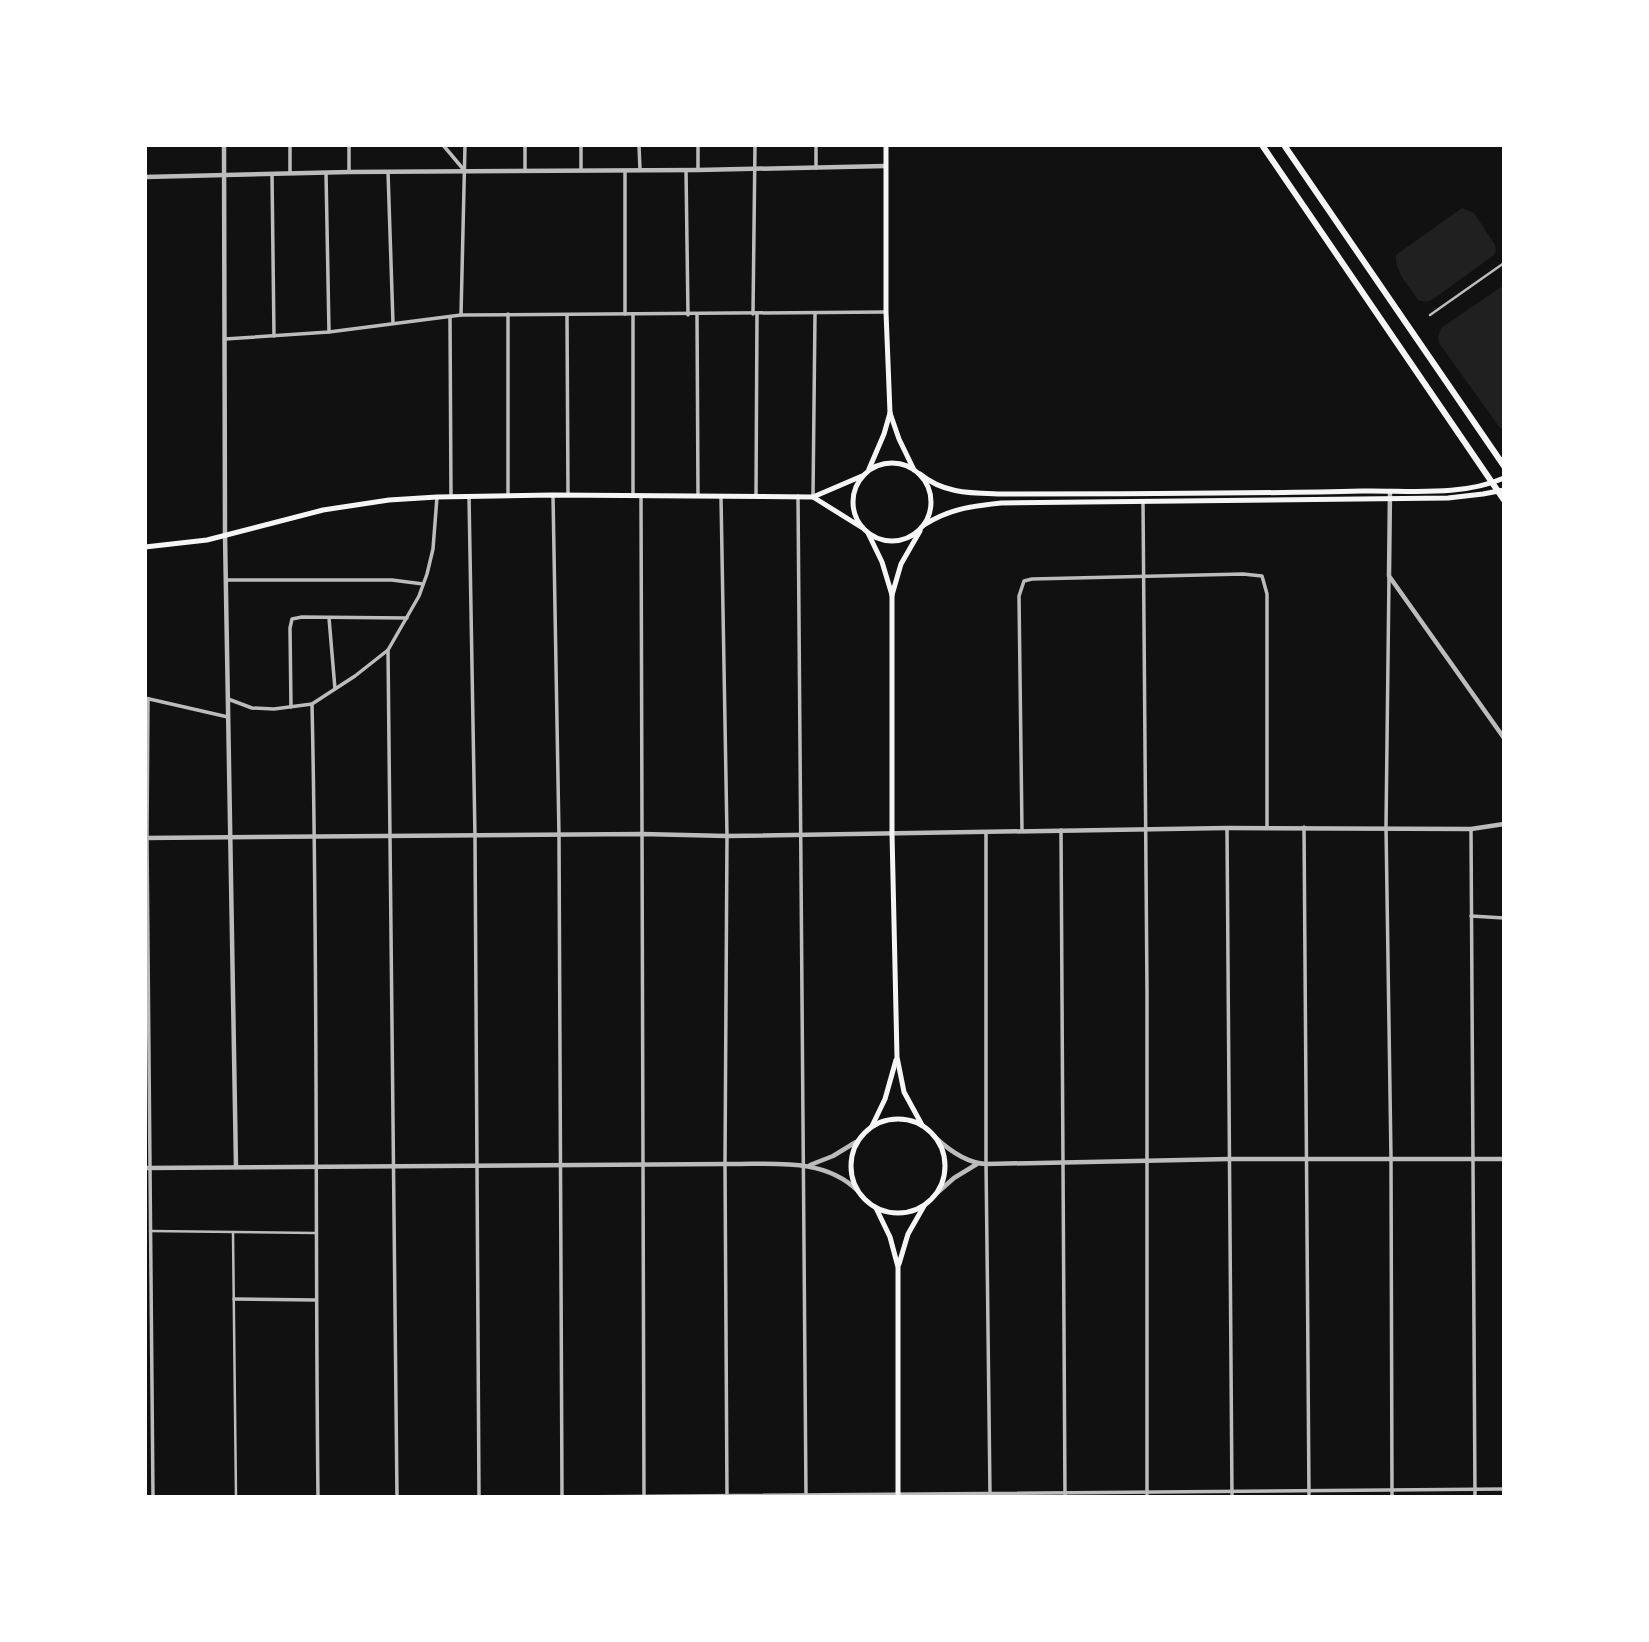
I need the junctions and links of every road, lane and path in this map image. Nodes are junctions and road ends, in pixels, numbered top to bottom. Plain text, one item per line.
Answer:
1 (224, 145) edge
2 (290, 145) edge
3 (349, 145) edge
4 (443, 145) edge
5 (465, 145) edge
6 (525, 145) edge
7 (581, 145) edge
8 (639, 145) edge
9 (698, 145) edge
10 (755, 145) edge
11 (816, 145) edge
12 (886, 145) edge
13 (1262, 145) edge
14 (1283, 145) edge
15 (886, 166) junction
16 (816, 168) junction
17 (755, 169) junction
18 (581, 170) junction
19 (640, 170) junction
20 (686, 170) junction
21 (698, 170) junction
22 (525, 171) junction
23 (625, 171) junction
24 (326, 172) junction
25 (349, 172) junction
26 (388, 172) junction
27 (465, 172) junction
28 (290, 173) junction
29 (272, 174) junction
30 (224, 176) junction
31 (145, 177) edge
32 (1504, 263) edge
33 (886, 312) junction
34 (509, 314) junction
35 (625, 314) junction
36 (633, 314) junction
37 (755, 314) junction
38 (815, 314) junction
39 (461, 315) junction
40 (688, 315) junction
41 (698, 315) junction
42 (1430, 315) dead end
43 (450, 316) junction
44 (567, 316) junction
45 (393, 323) junction
46 (329, 332) junction
47 (274, 336) junction
48 (225, 339) junction
49 (890, 413) junction
50 (1504, 466) edge
51 (869, 470) junction
52 (917, 472) junction
53 (862, 476) junction
54 (1504, 478) edge
55 (1493, 483) junction
56 (1390, 491) junction
57 (1501, 491) edge
58 (1143, 492) junction
59 (553, 495) junction
60 (568, 495) junction
61 (698, 495) junction
62 (721, 495) junction
63 (757, 495) junction
64 (437, 496) junction
65 (469, 496) junction
66 (508, 496) junction
67 (637, 496) junction
68 (798, 496) junction
69 (451, 497) junction
70 (813, 497) junction
71 (1389, 499) junction
72 (1504, 500) edge
73 (1143, 501) junction
74 (922, 527) junction
75 (867, 532) junction
76 (225, 535) junction
77 (145, 547) edge
78 (1143, 576) junction
79 (1389, 576) junction
80 (226, 580) junction
81 (424, 584) junction
82 (892, 595) junction
83 (329, 618) junction
84 (407, 618) junction
85 (388, 650) junction
86 (335, 690) junction
87 (147, 699) edge
88 (228, 699) junction
89 (312, 704) junction
90 (292, 707) junction
91 (229, 717) junction
92 (1504, 738) edge
93 (1504, 824) edge
94 (1266, 827) junction
95 (1304, 827) junction
96 (1386, 827) junction
97 (1227, 828) junction
98 (1146, 829) junction
99 (1471, 829) junction
100 (1061, 830) junction
101 (1022, 831) junction
102 (986, 832) junction
103 (642, 834) junction
104 (892, 834) junction
105 (802, 835) junction
106 (559, 836) junction
107 (727, 836) junction
108 (315, 837) junction
109 (391, 837) junction
110 (475, 837) junction
111 (146, 838) edge
112 (232, 838) junction
113 (1471, 916) junction
114 (1504, 918) edge
115 (897, 1057) junction
116 (922, 1125) junction
117 (872, 1126) junction
118 (936, 1138) junction
119 (856, 1142) junction
120 (1391, 1158) junction
121 (1230, 1159) junction
122 (1305, 1159) junction
123 (1472, 1159) junction
124 (1504, 1159) edge
125 (1148, 1162) junction
126 (725, 1164) junction
127 (978, 1164) junction
128 (986, 1164) junction
129 (1064, 1164) junction
130 (560, 1166) junction
131 (642, 1166) junction
132 (802, 1166) junction
133 (809, 1166) junction
134 (236, 1167) junction
135 (477, 1167) junction
136 (148, 1168) edge
137 (317, 1168) junction
138 (394, 1168) junction
139 (858, 1191) junction
140 (937, 1192) junction
141 (926, 1205) junction
142 (876, 1208) junction
143 (150, 1231) junction
144 (233, 1233) junction
145 (315, 1233) junction
146 (898, 1267) junction
147 (234, 1299) junction
148 (316, 1300) junction
149 (1392, 1489) junction
150 (1504, 1489) edge
151 (1232, 1490) junction
152 (1309, 1490) junction
153 (1475, 1490) junction
154 (1147, 1491) junction
155 (806, 1495) edge
156 (1065, 1495) edge
157 (644, 1496) edge
158 (727, 1496) edge
159 (898, 1496) edge
160 (990, 1496) edge
161 (153, 1497) edge
162 (236, 1497) edge
163 (318, 1497) edge
164 (397, 1497) edge
165 (479, 1497) edge
166 (562, 1497) edge
167 (568, 1497) edge
168 (1147, 1497) edge
169 (1232, 1497) edge
170 (1309, 1497) edge
171 (1392, 1497) edge
172 (1475, 1497) edge

1 - 30 street
2 - 28 street
3 - 25 street
4 - 27 street
5 - 27 street
6 - 22 street
7 - 18 street
8 - 19 street
9 - 21 street
10 - 17 street
11 - 16 street
12 - 15 main road
13 - 55 highway
14 - 50 highway
15 - 16 street
15 - 33 main road
16 - 17 street
17 - 21 street
17 - 37 street
18 - 22 street
18 - 23 street
19 - 20 street
19 - 23 street
20 - 21 street
20 - 40 street
22 - 27 street
23 - 35 street
24 - 25 street
24 - 28 street
24 - 46 street
25 - 26 street
26 - 27 street
26 - 45 street
27 - 39 street
28 - 29 street
29 - 30 street
29 - 47 street
30 - 31 street
30 - 48 street
32 - 42 street
33 - 38 street
33 - 49 main road
34 - 39 street
34 - 44 street
34 - 66 street
35 - 36 street
35 - 44 street
36 - 40 street
36 - 67 street
37 - 38 street
37 - 41 street
37 - 63 street
38 - 70 street
39 - 43 street
40 - 41 street
41 - 61 street
43 - 45 street
43 - 69 street
44 - 60 street
45 - 46 street
46 - 47 street
47 - 48 street
48 - 76 street
49 - 51 main road
49 - 52 main road
51 - 52 main road
51 - 53 main road
52 - 58 main road
52 - 74 main road
53 - 70 main road
53 - 75 main road
54 - 55 main road
55 - 56 main road
55 - 57 highway
56 - 58 main road
56 - 71 street
57 - 71 main road
57 - 72 highway
58 - 73 street
59 - 60 main road
59 - 66 main road
59 - 106 street
60 - 67 main road
61 - 62 main road
61 - 67 main road
62 - 63 main road
62 - 107 street
63 - 68 main road
64 - 69 main road
64 - 76 main road
64 - 81 street
65 - 66 main road
65 - 69 main road
65 - 110 street
67 - 103 street
68 - 70 main road
68 - 105 street
70 - 75 main road
71 - 73 main road
71 - 79 street
73 - 74 main road
73 - 78 street
74 - 75 main road
74 - 82 main road
75 - 82 main road
76 - 77 main road
76 - 80 street
78 - 94 street
78 - 98 street
78 - 101 street
79 - 92 street
79 - 96 street
80 - 81 street
80 - 88 street
81 - 84 street
82 - 104 main road
83 - 84 street
83 - 86 street
83 - 90 street
84 - 85 street
85 - 86 street
85 - 109 street
86 - 89 street
87 - 91 street
87 - 111 street
88 - 90 street
88 - 91 street
89 - 90 street
89 - 108 street
91 - 112 street
93 - 99 street
94 - 95 street
94 - 97 street
95 - 96 street
95 - 122 street
96 - 99 street
96 - 120 street
97 - 98 street
97 - 121 street
98 - 100 street
98 - 125 street
99 - 113 street
100 - 101 street
100 - 129 street
101 - 102 street
102 - 104 street
102 - 128 street
103 - 106 street
103 - 107 street
103 - 131 street
104 - 105 street
104 - 115 main road
105 - 107 street
105 - 132 street
106 - 110 street
106 - 130 street
107 - 126 street
108 - 109 street
108 - 112 street
108 - 137 street
109 - 110 street
109 - 138 street
110 - 135 street
111 - 112 street
111 - 136 street
112 - 134 street
113 - 114 street
113 - 123 street
115 - 116 main road
115 - 117 main road
116 - 117 main road
116 - 118 main road
117 - 119 main road
118 - 127 street
118 - 140 main road
119 - 133 street
119 - 139 main road
120 - 122 street
120 - 123 street
120 - 149 street
121 - 122 street
121 - 125 street
121 - 151 street
122 - 152 street
123 - 124 street
123 - 153 street
125 - 129 street
125 - 154 street
126 - 131 street
126 - 132 street
126 - 158 street
127 - 128 street
127 - 140 street
128 - 129 street
128 - 160 street
129 - 156 street
130 - 131 street
130 - 135 street
130 - 166 street
131 - 157 street
132 - 133 street
132 - 155 street
133 - 139 street
134 - 136 street
134 - 137 street
135 - 138 street
135 - 165 street
136 - 143 street
137 - 138 street
137 - 145 street
138 - 164 street
139 - 142 main road
140 - 141 main road
141 - 142 main road
141 - 146 main road
142 - 146 main road
143 - 144 street
143 - 161 street
144 - 145 street
144 - 147 street
145 - 148 street
146 - 159 main road
147 - 148 street
147 - 162 street
148 - 163 street
149 - 152 street
149 - 153 street
149 - 171 street
150 - 153 street
151 - 152 street
151 - 154 street
151 - 169 street
152 - 170 street
153 - 172 street
154 - 156 street
154 - 168 street
155 - 158 street
155 - 159 street
156 - 160 street
157 - 158 street
157 - 167 street
159 - 160 street

